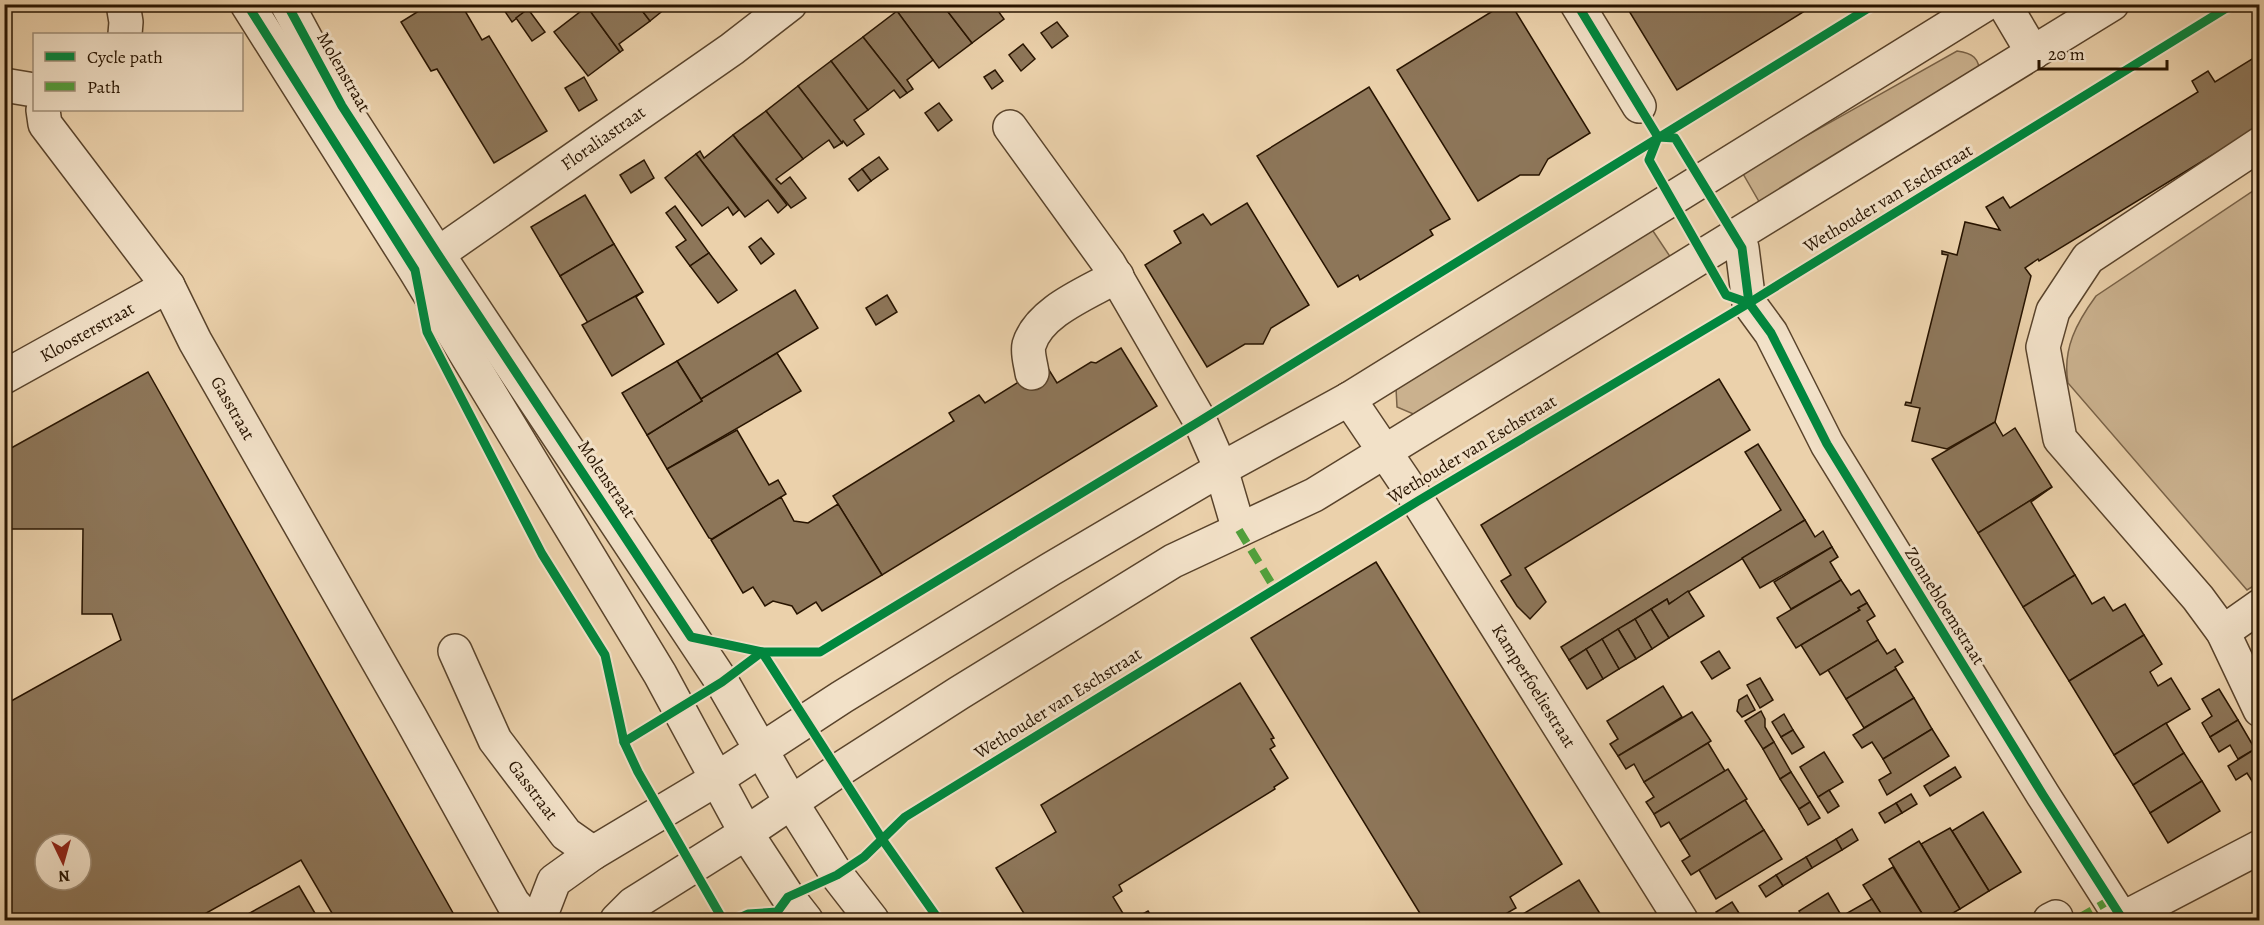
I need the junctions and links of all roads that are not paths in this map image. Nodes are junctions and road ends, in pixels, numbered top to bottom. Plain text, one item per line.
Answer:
1 (123, 4) edge
2 (247, 4) edge
3 (287, 4) edge
4 (790, 4) edge
5 (1577, 4) edge
6 (1986, 4) edge
7 (2004, 4) edge
8 (2112, 4) edge
9 (125, 33) edge
10 (2033, 53) junction
11 (4, 85) edge
12 (33, 90) edge
13 (1639, 106) dead end
14 (43, 111) edge
15 (1010, 127) dead end
16 (2259, 144) edge
17 (1734, 236) junction
18 (426, 262) junction
19 (1117, 276) junction
20 (168, 286) junction
21 (1032, 373) dead end
22 (4, 377) edge
23 (1350, 399) junction
24 (1385, 452) junction
25 (1221, 469) junction
26 (1239, 530) junction
27 (2259, 606) edge
28 (2223, 632) junction
29 (455, 651) dead end
30 (2259, 710) edge
31 (761, 751) junction
32 (716, 780) junction
33 (791, 802) junction
34 (746, 833) junction
35 (2259, 847) edge
36 (593, 853) junction
37 (2122, 919) edge
38 (528, 921) edge
39 (539, 921) edge
40 (617, 921) edge
41 (806, 921) edge
42 (872, 921) edge
43 (1681, 921) edge

1 - 9 street
2 - 18 street, Molenstraat
3 - 18 street, Molenstraat
4 - 18 street, Floraliastraat
5 - 13 street
6 - 23 street
7 - 10 street
8 - 10 street
10 - 17 street
11 - 12 street
14 - 20 street, Gasstraat
15 - 19 street
16 - 28 street
17 - 24 street
17 - 37 street, Zonnebloemstraat
18 - 31 street, Molenstraat
18 - 32 street, Molenstraat
19 - 21 street
19 - 25 street
20 - 22 street, Kloosterstraat
20 - 38 street, Gasstraat
23 - 24 street, Kamperfoeliestraat
23 - 25 street
24 - 26 street
24 - 43 street, Kamperfoeliestraat
25 - 26 street
25 - 31 street
26 - 33 street
27 - 28 street
28 - 30 street
29 - 36 street, Gasstraat
31 - 32 street
31 - 33 street, Molenstraat
32 - 34 street, Molenstraat
32 - 36 street
33 - 34 street
33 - 42 street, Molenstraat
34 - 40 street
34 - 41 street, Molenstraat
35 - 37 street
36 - 39 street

